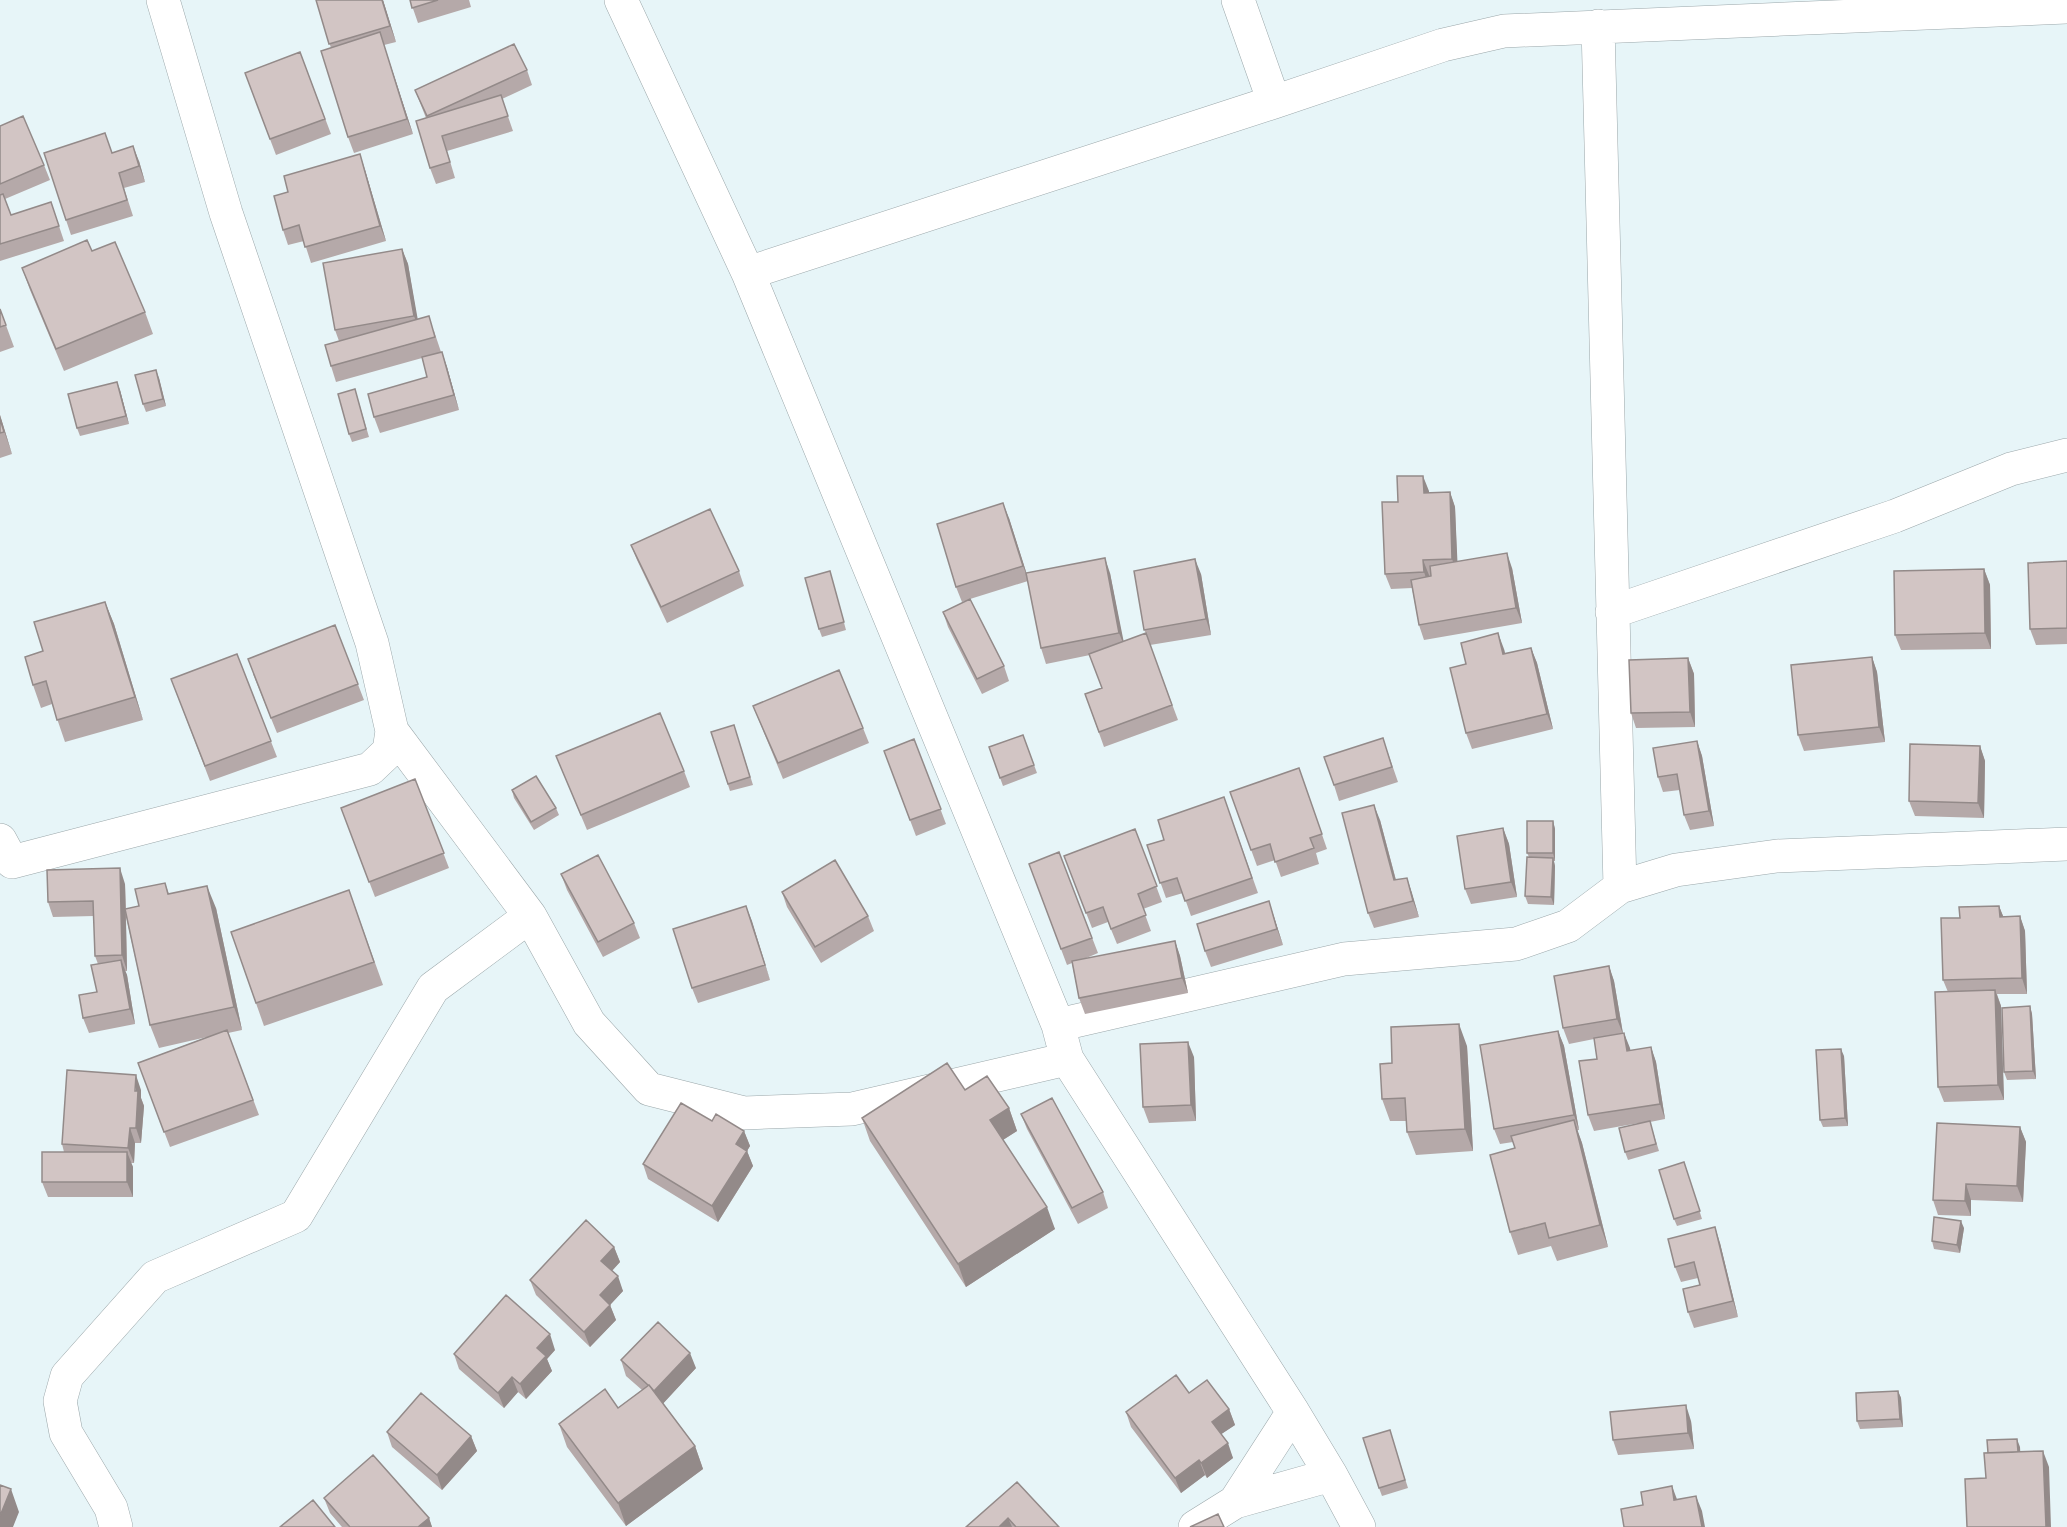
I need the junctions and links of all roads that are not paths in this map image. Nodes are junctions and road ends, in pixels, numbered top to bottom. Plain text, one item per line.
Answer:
1 (163, 0) edge
2 (621, 0) edge
3 (1238, 0) edge
4 (2067, 7) edge
5 (1598, 26) junction
6 (1274, 102) junction
7 (748, 273) junction
8 (2067, 456) edge
9 (1612, 612) junction
10 (393, 731) junction
11 (0, 840) edge
12 (2067, 844) edge
13 (1620, 887) junction
14 (530, 916) junction
15 (1058, 1025) junction
16 (1067, 1059) junction
17 (1293, 1412) junction
18 (1331, 1475) junction
19 (1235, 1502) junction
20 (116, 1527) edge
21 (1195, 1527) edge
22 (1359, 1527) edge

1 - 10 street
2 - 7 street
3 - 6 street
4 - 5 street
5 - 6 street
5 - 9 street
6 - 7 street
7 - 15 street
8 - 9 street
9 - 13 street
10 - 11 street
10 - 14 street
12 - 13 street
13 - 15 street
14 - 16 street
14 - 20 street
15 - 16 street
16 - 17 street
17 - 18 street
17 - 19 street
18 - 19 street
18 - 22 street
19 - 21 street

